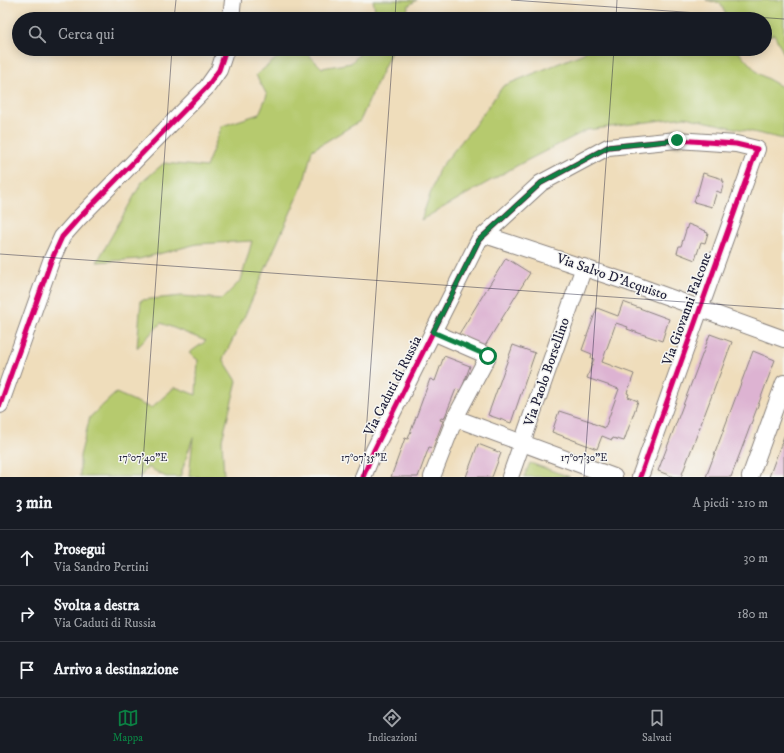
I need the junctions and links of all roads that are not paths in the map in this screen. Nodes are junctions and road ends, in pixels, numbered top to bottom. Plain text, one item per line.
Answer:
1 (233, 0) edge
2 (232, 12) edge
3 (224, 56) edge
4 (757, 149) joint
5 (484, 235) junction
6 (584, 267) junction
7 (700, 308) junction
8 (433, 332) junction
9 (784, 339) edge
10 (784, 383) edge
11 (0, 405) edge
12 (455, 418) junction
13 (523, 443) junction
14 (363, 477) edge
15 (432, 477) edge
16 (510, 477) edge
17 (614, 477) edge
18 (640, 477) edge
19 (750, 477) edge

1 - 2 street
3 - 11 street
4 - 5 street, Via Caduti di Russia
4 - 7 street, Via Giovanni Falcone
5 - 6 street, Via Salvo D'Acquisto
5 - 8 street, Via Caduti di Russia
6 - 7 street, Via Salvo D'Acquisto
6 - 13 street, Via Paolo Borsellino
7 - 9 street, Via Salvo D'Acquisto
7 - 18 street, Via Giovanni Falcone
8 - 12 street
8 - 14 street, Via Caduti di Russia
10 - 19 street
12 - 13 street
12 - 15 street
13 - 16 street, Via Paolo Borsellino
13 - 17 street

